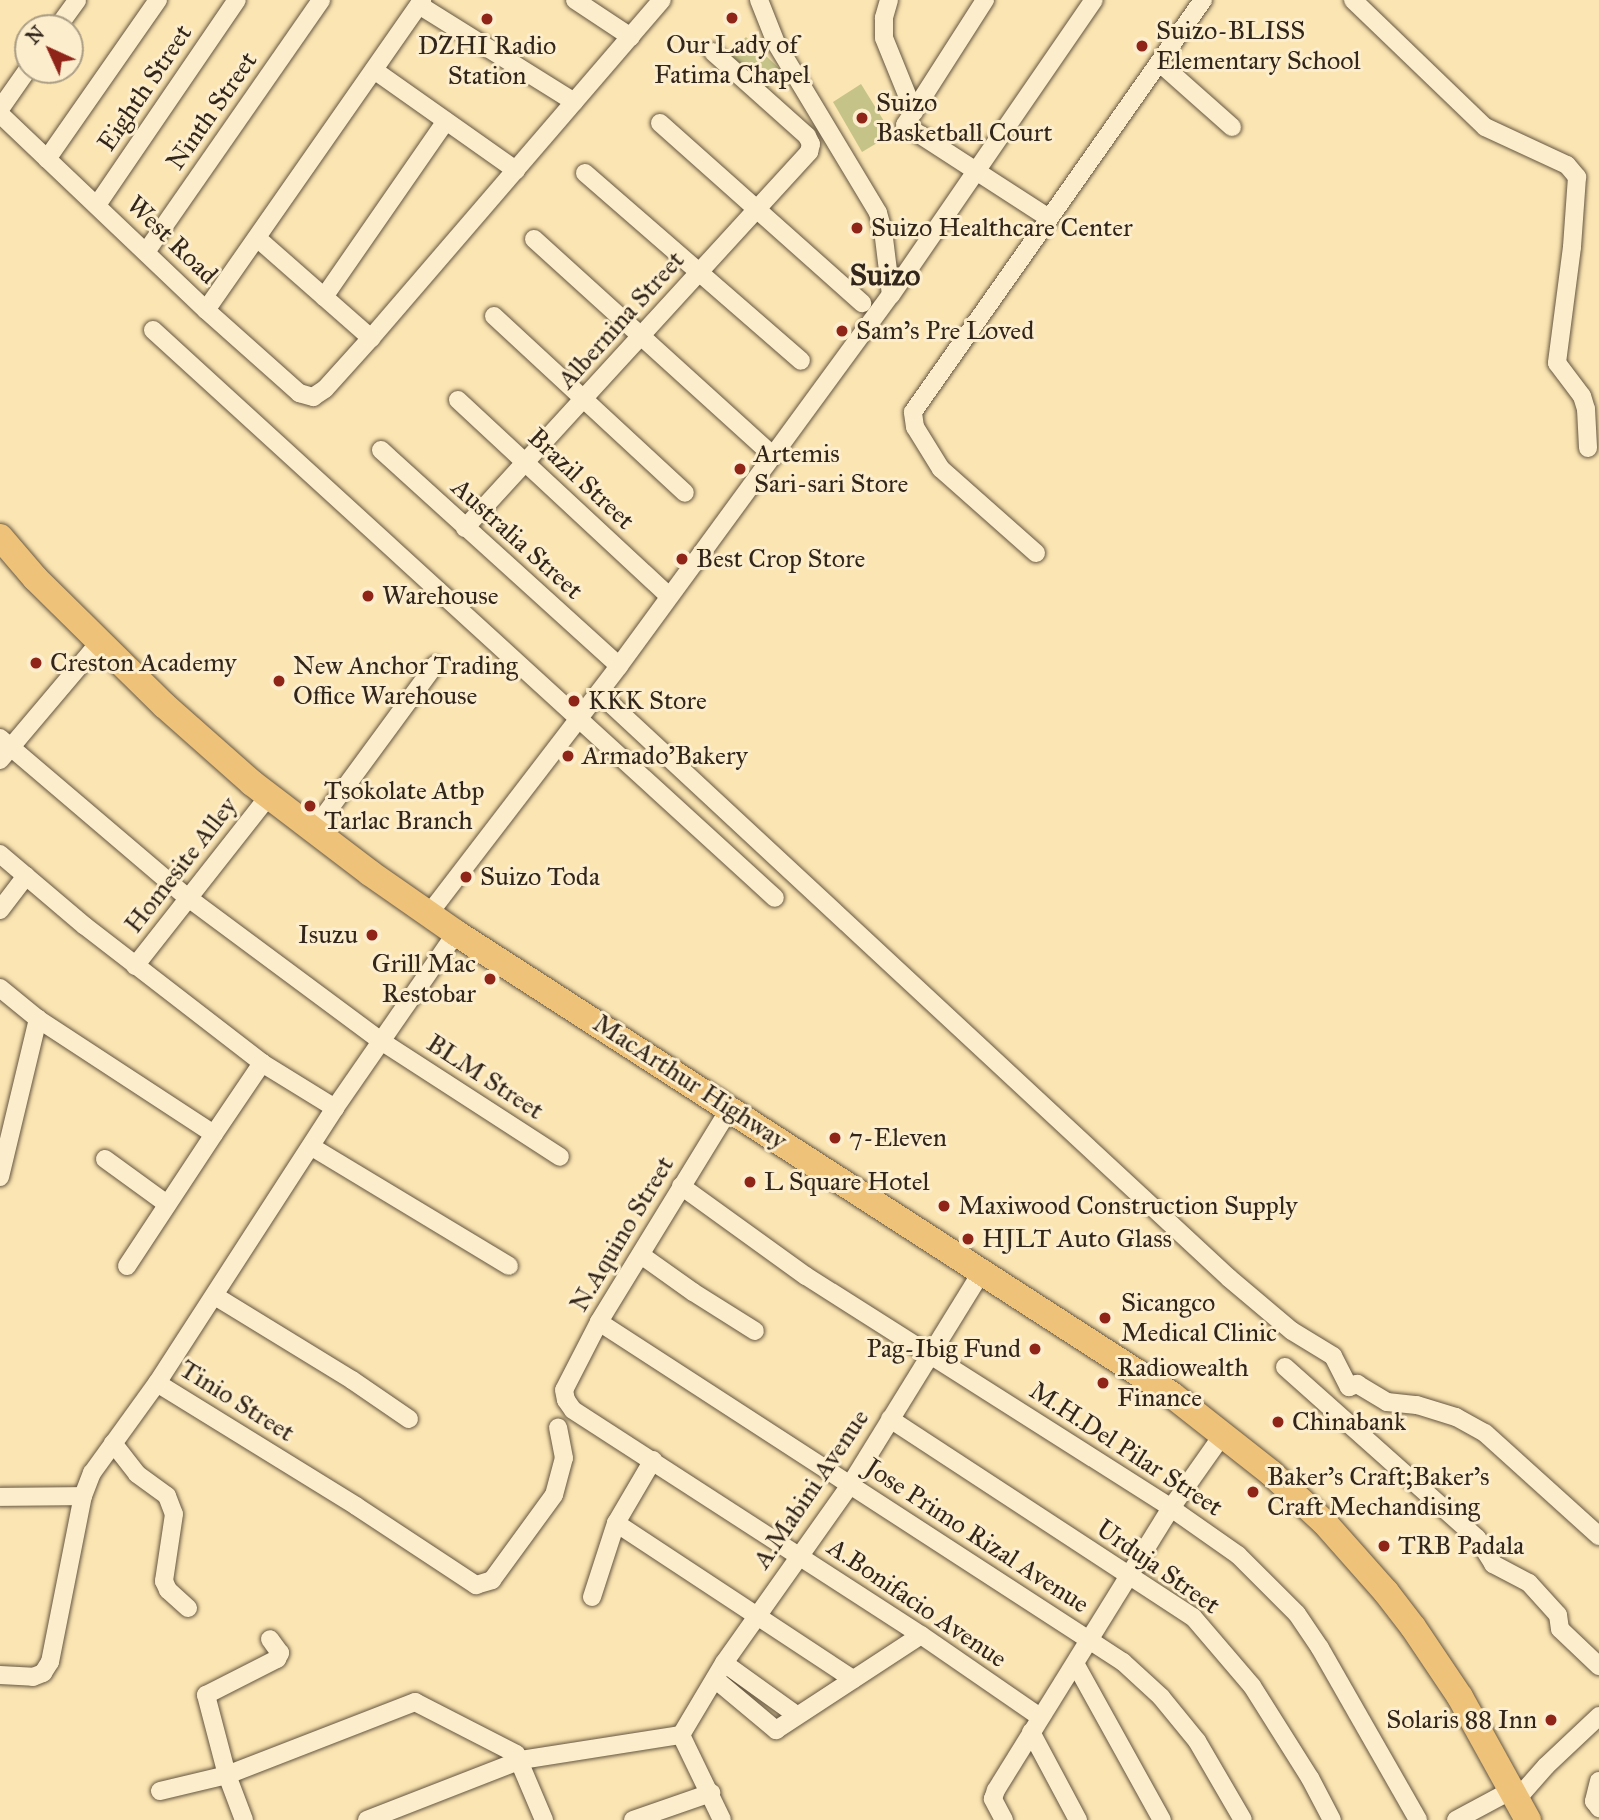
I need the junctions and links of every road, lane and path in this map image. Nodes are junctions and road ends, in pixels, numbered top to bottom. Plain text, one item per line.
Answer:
1 (158, 0) edge
2 (237, 0) edge
3 (321, 0) edge
4 (575, 0) edge
5 (662, 0) edge
6 (759, 0) edge
7 (889, 0) edge
8 (985, 0) edge
9 (1094, 0) edge
10 (1203, 0) edge
11 (1353, 0) edge
12 (421, 2) edge
13 (631, 37) junction
14 (713, 52) dead end
15 (1161, 64) junction
16 (374, 70) junction
17 (18, 84) edge
18 (575, 102) junction
19 (0, 111) edge
20 (914, 111) junction
21 (446, 121) junction
22 (660, 123) dead end
23 (1232, 127) dead end
24 (47, 159) junction
25 (516, 170) junction
26 (976, 172) junction
27 (585, 173) dead end
28 (97, 205) junction
29 (757, 210) junction
30 (1049, 218) junction
31 (257, 238) junction
32 (534, 239) dead end
33 (146, 252) junction
34 (699, 274) junction
35 (891, 295) junction
36 (324, 297) junction
37 (862, 303) dead end
38 (206, 310) junction
39 (494, 316) dead end
40 (153, 330) dead end
41 (371, 338) junction
42 (641, 338) junction
43 (801, 361) dead end
44 (458, 400) dead end
45 (583, 401) junction
46 (1588, 448) dead end
47 (380, 450) dead end
48 (774, 456) junction
49 (526, 464) junction
50 (685, 493) dead end
51 (465, 528) junction
52 (0, 537) edge
53 (1036, 553) dead end
54 (670, 596) junction
55 (99, 643) junction
56 (435, 665) dead end
57 (619, 666) junction
58 (599, 693) junction
59 (579, 719) junction
60 (4, 748) edge
61 (269, 796) junction
62 (313, 831) junction
63 (0, 854) edge
64 (26, 877) junction
65 (187, 897) junction
66 (775, 898) dead end
67 (0, 910) edge
68 (428, 915) junction
69 (456, 933) junction
70 (135, 966) junction
71 (0, 988) edge
72 (38, 1019) junction
73 (380, 1041) junction
74 (262, 1063) junction
75 (335, 1108) junction
76 (730, 1108) junction
77 (214, 1134) junction
78 (312, 1147) junction
79 (560, 1157) dead end
80 (105, 1159) dead end
81 (0, 1177) edge
82 (681, 1186) junction
83 (167, 1204) junction
84 (641, 1255) junction
85 (127, 1266) dead end
86 (509, 1266) dead end
87 (982, 1271) junction
88 (215, 1296) junction
89 (599, 1322) junction
90 (755, 1331) dead end
91 (931, 1355) junction
92 (1285, 1367) dead end
93 (157, 1383) junction
94 (564, 1390) joint
95 (409, 1419) dead end
96 (890, 1419) junction
97 (558, 1428) dead end
98 (1224, 1433) junction
99 (113, 1443) junction
100 (653, 1460) junction
101 (850, 1485) junction
102 (83, 1496) junction
103 (0, 1497) edge
104 (1171, 1508) junction
105 (616, 1523) junction
106 (1599, 1536) edge
107 (800, 1557) junction
108 (1128, 1576) junction
109 (592, 1597) dead end
110 (188, 1608) dead end
111 (758, 1615) junction
112 (921, 1635) junction
113 (270, 1639) dead end
114 (1087, 1641) junction
115 (724, 1663) junction
116 (1076, 1665) junction
117 (1599, 1666) edge
118 (0, 1675) edge
119 (715, 1679) junction
120 (853, 1679) junction
121 (795, 1714) junction
122 (1599, 1716) edge
123 (1035, 1724) junction
124 (681, 1735) junction
125 (521, 1760) junction
126 (227, 1775) junction
127 (1599, 1781) edge
128 (160, 1791) dead end
129 (711, 1793) junction
130 (1519, 1803) edge
131 (1599, 1808) edge
132 (377, 1818) edge
133 (244, 1820) edge
134 (544, 1820) edge
135 (633, 1820) edge
136 (722, 1820) edge
137 (1004, 1820) edge
138 (1078, 1820) edge
139 (1162, 1820) edge
140 (1243, 1820) edge
141 (1332, 1820) edge
142 (1418, 1820) edge
143 (1456, 1820) edge

1 - 24 street
2 - 28 street, Eighth Street
3 - 33 street, Ninth Street
4 - 13 street
5 - 13 street
6 - 35 street
7 - 20 street
8 - 20 street
9 - 26 street
10 - 15 street
11 - 46 street
12 - 16 street
12 - 18 street
13 - 18 street
14 - 29 street, Albernina Street
15 - 23 street
15 - 30 street
16 - 21 street
16 - 31 street
17 - 19 street
18 - 25 street
19 - 24 street, West Road
20 - 26 street
21 - 25 street
21 - 36 street
22 - 29 street
24 - 28 street, West Road
25 - 41 street
26 - 30 street
26 - 35 street
27 - 34 street
28 - 33 street, West Road
29 - 34 street, Albernina Street
29 - 37 street
30 - 53 street
31 - 36 street
31 - 38 street
32 - 42 street
33 - 38 street, West Road
34 - 42 street, Albernina Street
34 - 43 street
35 - 48 street
36 - 41 street
38 - 41 street, West Road
39 - 45 street
40 - 59 street
42 - 45 street, Albernina Street
42 - 48 street
44 - 49 street, Brazil Street
45 - 49 street, Albernina Street
45 - 50 street
47 - 51 street, Australia Street
48 - 54 street
49 - 51 street, Albernina Street
49 - 54 street, Brazil Street
51 - 57 street, Australia Street
52 - 55 highway, MacArthur Highway
54 - 57 street
55 - 60 street
55 - 61 highway, MacArthur Highway
56 - 62 street
57 - 58 street
58 - 59 street
58 - 106 street
59 - 66 street
59 - 68 street
60 - 65 street, BLM Street
61 - 62 highway, MacArthur Highway
61 - 65 street, Homesite Alley
62 - 68 highway, MacArthur Highway
63 - 64 street
64 - 67 street
64 - 70 street
65 - 70 street, Homesite Alley
65 - 73 street, BLM Street
68 - 69 highway, MacArthur Highway
69 - 73 street, Tinio Street
69 - 76 highway, MacArthur Highway
70 - 74 street
71 - 72 street
72 - 77 street
72 - 81 street
73 - 75 street, Tinio Street
73 - 79 street, BLM Street
74 - 75 street
74 - 77 street
75 - 78 street, Tinio Street
76 - 82 street, N.Aquino Street
76 - 87 highway, MacArthur Highway
77 - 83 street
78 - 86 street
78 - 88 street, Tinio Street
80 - 83 street
82 - 84 street, N.Aquino Street
82 - 91 street, M.H.Del Pilar Street
83 - 85 street
84 - 89 street, N.Aquino Street
84 - 90 street
87 - 91 street, A.Mabini Avenue
87 - 98 highway, MacArthur Highway
88 - 93 street, Tinio Street
88 - 95 street
89 - 94 street, N.Aquino Street
89 - 101 street, Jose Primo Rizal Avenue
91 - 96 street, A.Mabini Avenue
91 - 104 street, M.H.Del Pilar Street
92 - 117 street
93 - 97 street, Tinio Street
93 - 99 street
94 - 100 street, A.Bonifacio Avenue
96 - 101 street, A.Mabini Avenue
96 - 108 street, Urduja Street
98 - 104 street
98 - 130 highway, MacArthur Highway
99 - 102 street
99 - 110 street
100 - 105 street
100 - 107 street, A.Bonifacio Avenue
101 - 107 street, A.Mabini Avenue
101 - 114 street, Jose Primo Rizal Avenue
102 - 103 street
102 - 118 street
104 - 108 street
104 - 142 street, M.H.Del Pilar Street
105 - 109 street
105 - 111 street
107 - 111 street, A.Mabini Avenue
107 - 112 street, A.Bonifacio Avenue
108 - 114 street
108 - 141 street, Urduja Street
111 - 115 street, A.Mabini Avenue
111 - 120 street
112 - 120 street
112 - 123 street, A.Bonifacio Avenue
113 - 126 street
114 - 116 street
114 - 140 street, Jose Primo Rizal Avenue
115 - 119 street, A.Mabini Avenue
115 - 121 street
116 - 123 street
116 - 139 street
119 - 121 street
119 - 124 street, A.Mabini Avenue
120 - 121 street
122 - 130 street
123 - 137 street
123 - 138 street
124 - 125 street
124 - 129 street
125 - 126 street
125 - 132 street
125 - 134 street
126 - 128 street
126 - 133 street
127 - 131 street
129 - 135 street
129 - 136 street
130 - 143 street

